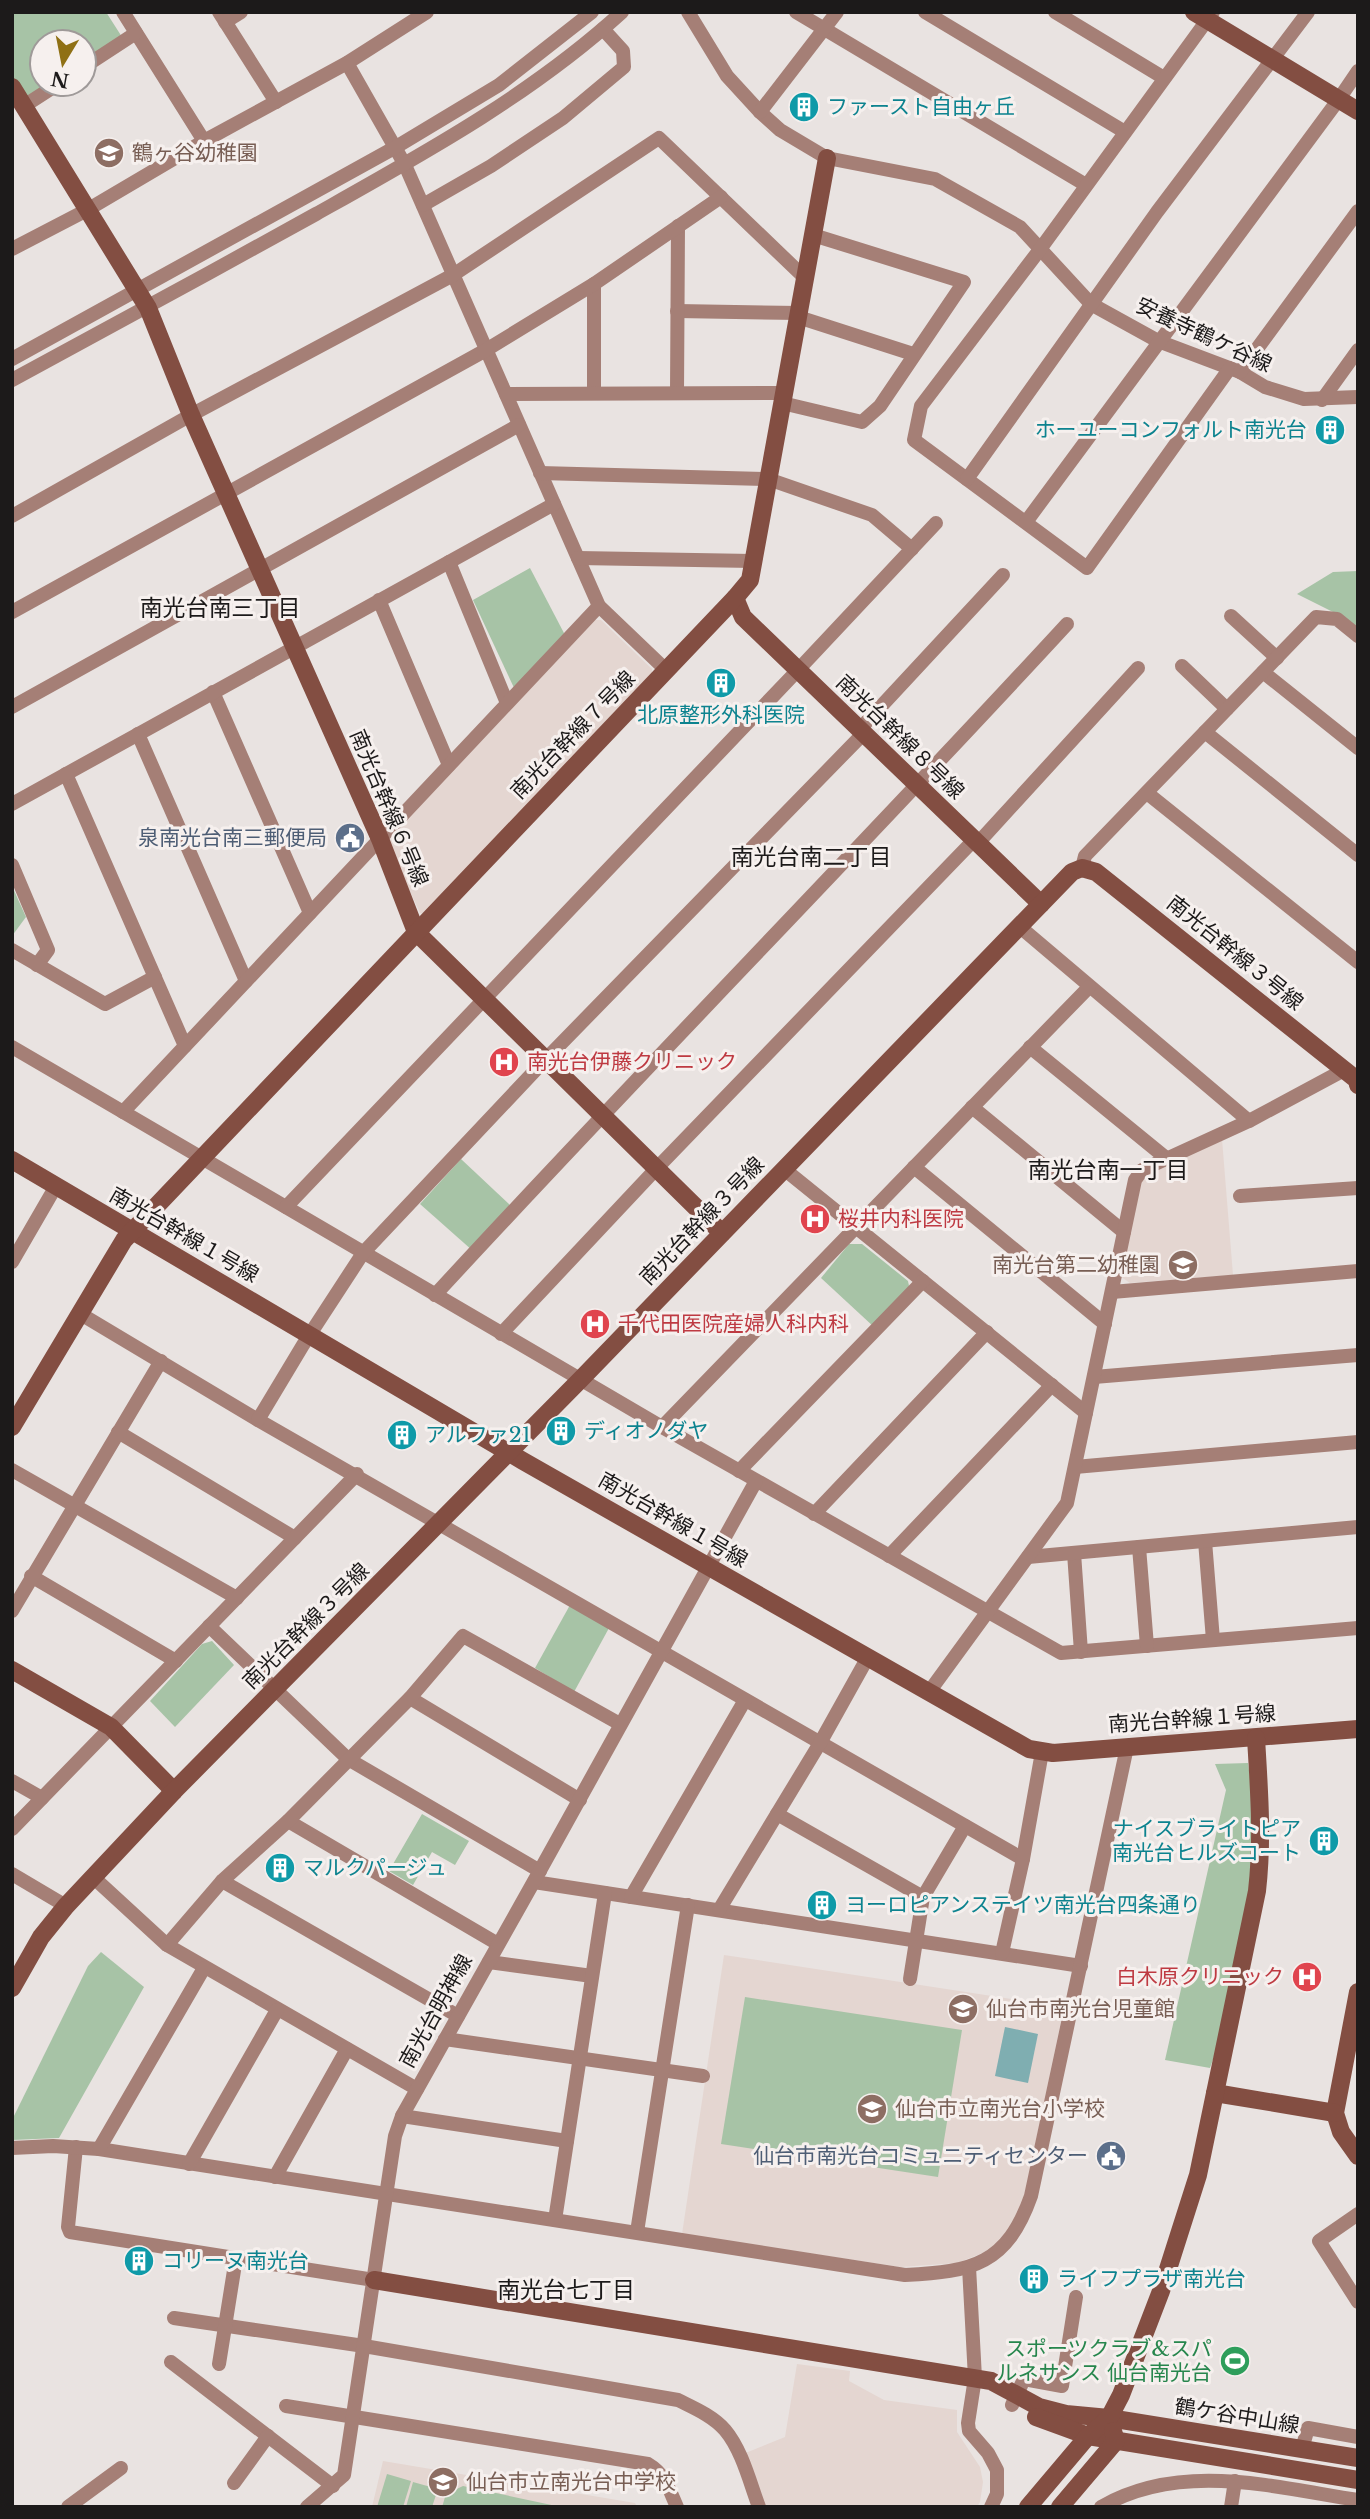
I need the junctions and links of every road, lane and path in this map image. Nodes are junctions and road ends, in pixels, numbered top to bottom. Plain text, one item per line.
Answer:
1 (123, 12) edge
2 (241, 12) edge
3 (427, 12) edge
4 (592, 12) edge
5 (622, 12) edge
6 (688, 12) edge
7 (796, 12) edge
8 (837, 12) edge
9 (925, 12) edge
10 (1055, 12) edge
11 (1308, 12) edge
12 (1205, 15) edge
13 (222, 17) edge
14 (604, 29) junction
15 (824, 29) junction
16 (136, 33) junction
17 (98, 58) edge
18 (1274, 60) junction
19 (347, 64) junction
20 (1358, 71) edge
21 (1164, 78) junction
22 (12, 87) edge
23 (36, 98) edge
24 (1339, 99) junction
25 (276, 102) junction
26 (24, 106) junction
27 (1358, 111) edge
28 (760, 112) junction
29 (1125, 132) junction
30 (204, 141) junction
31 (397, 147) junction
32 (827, 158) junction
33 (405, 164) junction
34 (1086, 185) junction
35 (721, 197) junction
36 (423, 205) junction
37 (87, 210) junction
38 (1358, 211) edge
39 (678, 226) junction
40 (813, 235) junction
41 (13, 246) edge
42 (1041, 248) junction
43 (453, 275) junction
44 (805, 278) junction
45 (594, 284) junction
46 (138, 290) junction
47 (1091, 304) junction
48 (148, 308) junction
49 (677, 312) junction
50 (798, 315) junction
51 (1158, 341) junction
52 (486, 350) junction
53 (1358, 350) edge
54 (914, 354) junction
55 (12, 359) edge
56 (1235, 370) junction
57 (12, 380) edge
58 (594, 393) junction
59 (677, 393) junction
60 (506, 394) junction
61 (1358, 397) edge
62 (783, 398) junction
63 (1322, 400) junction
64 (191, 415) junction
65 (519, 425) junction
66 (540, 473) junction
67 (768, 479) junction
68 (967, 479) junction
69 (226, 494) junction
70 (554, 504) junction
71 (12, 516) edge
72 (1026, 522) junction
73 (936, 523) dead end
74 (912, 549) junction
75 (578, 558) junction
76 (753, 561) junction
77 (449, 562) junction
78 (259, 570) junction
79 (1003, 575) dead end
80 (735, 598) junction
81 (379, 600) junction
82 (599, 606) junction
83 (12, 612) edge
84 (1231, 615) dead end
85 (1067, 624) dead end
86 (1358, 636) edge
87 (294, 648) junction
88 (1277, 658) junction
89 (1182, 666) dead end
90 (1138, 668) dead end
91 (666, 670) junction
92 (798, 670) junction
93 (1263, 672) junction
94 (214, 692) junction
95 (507, 703) junction
96 (12, 707) edge
97 (1227, 709) junction
98 (862, 731) junction
99 (1205, 732) junction
100 (138, 734) junction
101 (1358, 748) edge
102 (449, 765) junction
103 (66, 774) junction
104 (918, 786) junction
105 (1147, 793) junction
106 (12, 804) edge
107 (380, 839) junction
108 (976, 841) junction
109 (1358, 855) edge
110 (12, 865) edge
111 (1082, 867) junction
112 (1041, 904) junction
113 (310, 913) junction
114 (1019, 926) junction
115 (416, 932) junction
116 (12, 950) edge
117 (1358, 962) edge
118 (37, 965) junction
119 (155, 977) junction
120 (246, 981) junction
121 (1089, 987) junction
122 (482, 999) junction
123 (185, 1046) junction
124 (12, 1047) edge
125 (1030, 1047) junction
126 (545, 1060) junction
127 (1351, 1069) edge
128 (1358, 1085) edge
129 (972, 1107) junction
130 (123, 1112) junction
131 (601, 1115) junction
132 (1249, 1121) junction
133 (201, 1158) junction
134 (1166, 1158) junction
135 (12, 1160) edge
136 (914, 1167) junction
137 (656, 1169) junction
138 (784, 1169) junction
139 (56, 1186) junction
140 (1358, 1188) edge
141 (1240, 1196) dead end
142 (286, 1208) junction
143 (856, 1227) junction
144 (132, 1231) junction
145 (1124, 1231) junction
146 (722, 1233) junction
147 (363, 1253) junction
148 (12, 1262) edge
149 (1358, 1271) edge
150 (923, 1281) junction
151 (1112, 1292) junction
152 (435, 1295) junction
153 (79, 1313) junction
154 (1105, 1324) junction
155 (987, 1332) junction
156 (501, 1334) junction
157 (310, 1335) junction
158 (1358, 1355) edge
159 (161, 1361) junction
160 (1094, 1377) junction
161 (580, 1379) junction
162 (1052, 1385) junction
163 (1086, 1413) junction
164 (258, 1420) junction
165 (12, 1427) edge
166 (662, 1427) junction
167 (118, 1432) junction
168 (1358, 1442) edge
169 (508, 1451) junction
170 (1075, 1467) junction
171 (12, 1470) edge
172 (739, 1471) junction
173 (357, 1475) junction
174 (756, 1481) junction
175 (75, 1505) junction
176 (814, 1514) junction
177 (440, 1522) junction
178 (1358, 1527) edge
179 (295, 1538) junction
180 (1205, 1541) junction
181 (1139, 1547) junction
182 (1074, 1553) junction
183 (889, 1556) junction
184 (1028, 1557) junction
185 (709, 1567) junction
186 (32, 1576) junction
187 (237, 1598) junction
188 (12, 1611) edge
189 (988, 1612) junction
190 (209, 1626) junction
191 (1358, 1628) edge
192 (1213, 1640) junction
193 (1147, 1646) junction
194 (661, 1651) junction
195 (1081, 1652) junction
196 (868, 1657) junction
197 (176, 1661) junction
198 (12, 1670) edge
199 (276, 1688) junction
200 (929, 1692) junction
201 (410, 1698) junction
202 (745, 1700) junction
203 (620, 1724) junction
204 (111, 1727) junction
205 (1358, 1729) edge
206 (1256, 1738) junction
207 (820, 1743) junction
208 (1127, 1747) junction
209 (1042, 1752) junction
210 (348, 1759) junction
211 (12, 1781) edge
212 (174, 1791) junction
213 (42, 1798) junction
214 (580, 1800) junction
215 (777, 1814) junction
216 (288, 1821) junction
217 (965, 1826) junction
218 (12, 1829) edge
219 (1023, 1859) junction
220 (12, 1874) edge
221 (93, 1877) junction
222 (537, 1877) junction
223 (222, 1881) junction
224 (605, 1893) junction
225 (631, 1897) junction
226 (923, 1897) junction
227 (688, 1905) junction
228 (66, 1906) junction
229 (719, 1910) junction
230 (916, 1940) junction
231 (498, 1944) junction
232 (167, 1945) junction
233 (1002, 1954) junction
234 (489, 1962) junction
235 (1081, 1966) junction
236 (204, 1968) junction
237 (592, 1976) junction
238 (910, 1979) dead end
239 (13, 1984) edge
240 (1358, 1993) edge
241 (277, 2010) junction
242 (458, 2016) junction
243 (445, 2039) junction
244 (347, 2049) junction
245 (579, 2058) junction
246 (663, 2070) junction
247 (704, 2076) dead end
248 (417, 2089) junction
249 (1215, 2093) junction
250 (1335, 2113) junction
251 (402, 2116) junction
252 (567, 2141) junction
253 (76, 2147) junction
254 (12, 2148) edge
255 (99, 2149) junction
256 (1358, 2156) edge
257 (189, 2164) junction
258 (275, 2177) junction
259 (387, 2196) junction
260 (1358, 2214) edge
261 (555, 2220) junction
262 (638, 2232) junction
263 (236, 2258) junction
264 (969, 2267) junction
265 (374, 2280) junction
266 (1076, 2297) dead end
267 (1358, 2302) edge
268 (174, 2318) dead end
269 (225, 2325) junction
270 (364, 2346) junction
271 (171, 2362) dead end
272 (219, 2364) dead end
273 (975, 2378) junction
274 (1014, 2401) junction
275 (286, 2406) dead end
276 (353, 2416) junction
277 (1109, 2418) junction
278 (268, 2436) junction
279 (1088, 2436) junction
280 (1358, 2437) edge
281 (1116, 2441) junction
282 (1302, 2449) junction
283 (1358, 2458) edge
284 (121, 2468) dead end
285 (1358, 2480) edge
286 (1235, 2481) junction
287 (234, 2483) dead end
288 (333, 2486) junction
289 (1358, 2500) edge
290 (68, 2507) edge
291 (307, 2507) edge
292 (677, 2507) edge
293 (759, 2507) edge
294 (991, 2507) edge
295 (1028, 2507) edge
296 (1060, 2507) edge
297 (1101, 2507) edge
298 (1231, 2507) edge

1 - 16 street
2 - 13 street
3 - 19 street
4 - 31 street
5 - 14 street
6 - 28 street, 安養寺鶴ケ谷線
7 - 15 street
8 - 15 street
9 - 29 street
10 - 21 street
11 - 18 street
12 - 18 street
12 - 21 street
13 - 25 street
14 - 33 street
14 - 36 street
15 - 28 street
15 - 34 street
16 - 17 street
16 - 30 street
18 - 24 street
18 - 47 street
19 - 25 street
19 - 31 street
20 - 24 street
21 - 29 street
22 - 26 street, 南光台幹線６号線
23 - 26 street
24 - 27 street
24 - 51 street
25 - 30 street
26 - 37 street, 南光台幹線６号線
28 - 32 street, 安養寺鶴ケ谷線
29 - 34 street
30 - 37 street
31 - 33 street
31 - 46 street
32 - 40 street, 南光台幹線７号線
32 - 42 street, 安養寺鶴ケ谷線
33 - 36 street
33 - 48 street
34 - 42 street
35 - 39 street
35 - 43 street
35 - 44 street
36 - 43 street
37 - 41 street
37 - 46 street, 南光台幹線６号線
38 - 56 street
39 - 45 street
39 - 49 street
40 - 44 street, 南光台幹線７号線
40 - 54 street
42 - 47 street, 安養寺鶴ケ谷線
42 - 68 street
43 - 52 street
43 - 64 street
44 - 50 street, 南光台幹線７号線
45 - 52 street
45 - 58 street
46 - 48 street, 南光台幹線６号線
46 - 55 street
47 - 51 street, 安養寺鶴ケ谷線
47 - 68 street
48 - 57 street
48 - 64 street, 南光台幹線６号線
49 - 50 street
49 - 59 street
50 - 54 street
50 - 62 street, 南光台幹線７号線
51 - 56 street, 安養寺鶴ケ谷線
51 - 72 street
52 - 60 street
52 - 69 street
53 - 63 street
54 - 62 street
56 - 63 street, 安養寺鶴ケ谷線
56 - 72 street
58 - 59 street
58 - 60 street
59 - 62 street
60 - 65 street
61 - 63 street, 安養寺鶴ケ谷線
62 - 67 street, 南光台幹線７号線
64 - 69 street, 南光台幹線６号線
64 - 71 street
65 - 66 street
65 - 78 street
66 - 67 street
66 - 70 street
67 - 74 street
67 - 76 street, 南光台幹線７号線
68 - 72 street
69 - 78 street, 南光台幹線６号線
69 - 83 street
70 - 75 street
70 - 77 street
73 - 74 street
74 - 92 street
75 - 76 street
75 - 82 street
76 - 80 street, 南光台幹線７号線
77 - 81 street
77 - 95 street
78 - 87 street, 南光台幹線６号線
78 - 96 street
79 - 98 street
80 - 91 street, 南光台幹線７号線
80 - 92 street, 南光台幹線８号線
81 - 87 street
81 - 102 street
82 - 91 street
82 - 95 street
84 - 88 street
85 - 104 street
86 - 88 street
87 - 94 street
87 - 107 street, 南光台幹線６号線
88 - 93 street
89 - 97 street
90 - 108 street
91 - 115 street, 南光台幹線７号線
92 - 98 street, 南光台幹線８号線
92 - 122 street
93 - 97 street
93 - 101 street
94 - 100 street
94 - 113 street
95 - 102 street
97 - 99 street
98 - 104 street, 南光台幹線８号線
98 - 126 street
99 - 105 street
99 - 109 street
100 - 103 street
100 - 120 street
102 - 107 street
103 - 106 street
103 - 119 street
104 - 108 street, 南光台幹線８号線
104 - 131 street
105 - 111 street
105 - 117 street
107 - 113 street
107 - 115 street, 南光台幹線６号線
108 - 112 street, 南光台幹線８号線
108 - 137 street
110 - 118 street
111 - 112 street, 南光台幹線３号線
111 - 127 street, 南光台幹線３号線
112 - 114 street, 南光台幹線３号線
113 - 120 street
114 - 121 street
114 - 138 street, 南光台幹線３号線
115 - 122 street, 南光台幹線６号線
115 - 133 street, 南光台幹線７号線
116 - 118 street
118 - 119 street
119 - 123 street
120 - 123 street
121 - 125 street
121 - 132 street
122 - 126 street, 南光台幹線６号線
122 - 142 street
123 - 130 street
124 - 130 street
125 - 129 street
125 - 134 street
126 - 131 street, 南光台幹線６号線
126 - 147 street
127 - 128 street, 南光台幹線３号線
127 - 132 street
129 - 136 street
129 - 145 street
130 - 133 street
131 - 137 street, 南光台幹線６号線
131 - 152 street
132 - 134 street
133 - 142 street
133 - 144 street, 南光台幹線７号線
134 - 145 street
135 - 139 street, 南光台幹線１号線
136 - 143 street
136 - 154 street
137 - 146 street, 南光台幹線６号線
137 - 156 street
138 - 143 street
138 - 146 street, 南光台幹線３号線
139 - 144 street, 南光台幹線１号線
139 - 148 street
140 - 141 street
142 - 147 street
143 - 150 street
143 - 166 street
144 - 153 street, 南光台幹線７号線
144 - 157 street, 南光台幹線１号線
145 - 151 street
146 - 161 street, 南光台幹線３号線
147 - 152 street
147 - 157 street
149 - 151 street
150 - 155 street
150 - 172 street
151 - 154 street
152 - 156 street
153 - 159 street
153 - 165 street, 南光台幹線７号線
154 - 160 street
155 - 162 street
155 - 176 street
156 - 161 street
157 - 164 street
157 - 169 street, 南光台幹線１号線
158 - 160 street
159 - 164 street
159 - 167 street
160 - 163 street
161 - 166 street
161 - 169 street, 南光台幹線３号線
162 - 163 street
162 - 183 street
163 - 170 street
164 - 173 street
166 - 172 street
167 - 175 street
167 - 179 street
168 - 170 street
169 - 177 street, 南光台幹線３号線
169 - 185 street, 南光台幹線１号線
170 - 184 street
171 - 175 street
172 - 174 street
173 - 177 street
173 - 179 street
174 - 176 street
174 - 185 street, 南光台明神線
175 - 186 street
175 - 187 street
176 - 183 street
177 - 194 street
177 - 199 street, 南光台幹線３号線
178 - 180 street
179 - 187 street
180 - 181 street
180 - 192 street
181 - 182 street
181 - 193 street
182 - 184 street
182 - 195 street
183 - 189 street
184 - 189 street
185 - 194 street, 南光台明神線
185 - 196 street, 南光台幹線１号線
186 - 188 street
186 - 197 street
187 - 190 street
189 - 195 street
189 - 200 street
190 - 197 street
190 - 199 street
191 - 192 street
192 - 193 street
193 - 195 street
194 - 202 street
194 - 203 street, 南光台明神線
196 - 200 street, 南光台幹線１号線
196 - 207 street
197 - 204 street
198 - 204 street
199 - 210 street
199 - 212 street, 南光台幹線３号線
200 - 209 street, 南光台幹線１号線
201 - 203 street
201 - 210 street
201 - 214 street
202 - 207 street
202 - 225 street
203 - 214 street, 南光台明神線
204 - 212 street
204 - 213 street
205 - 206 street, 南光台幹線１号線
206 - 208 street, 南光台幹線１号線
206 - 249 street
207 - 215 street
207 - 217 street
208 - 209 street, 南光台幹線１号線
208 - 235 street
209 - 219 street
210 - 216 street
210 - 222 street
211 - 213 street
212 - 221 street, 南光台幹線３号線
213 - 218 street
214 - 222 street, 南光台明神線
215 - 226 street
215 - 229 street
216 - 223 street
216 - 231 street
217 - 219 street
217 - 226 street
219 - 233 street
220 - 228 street
221 - 228 street, 南光台幹線３号線
221 - 232 street
222 - 224 street
222 - 231 street, 南光台明神線
223 - 232 street
223 - 242 street
224 - 225 street
224 - 237 street
225 - 227 street
226 - 230 street
227 - 229 street
227 - 246 street
228 - 239 street, 南光台幹線３号線
229 - 230 street
230 - 233 street
230 - 238 street
231 - 234 street, 南光台明神線
232 - 236 street
233 - 235 street
234 - 237 street
234 - 242 street, 南光台明神線
235 - 264 street
236 - 241 street
236 - 255 street
237 - 245 street
240 - 250 street
241 - 244 street
241 - 257 street
242 - 243 street, 南光台明神線
243 - 245 street
243 - 248 street, 南光台明神線
244 - 248 street
244 - 258 street
245 - 246 street
245 - 252 street
246 - 247 street
246 - 262 street
248 - 251 street, 南光台明神線
249 - 250 street
249 - 277 street
250 - 256 street
251 - 252 street
251 - 259 street, 南光台明神線
252 - 261 street
253 - 254 street
253 - 255 street
253 - 263 street
255 - 257 street
257 - 258 street
258 - 259 street
259 - 261 street
259 - 265 street, 南光台明神線
260 - 267 street
261 - 262 street
262 - 264 street
263 - 265 street
263 - 269 street
264 - 273 street
265 - 270 street, 南光台明神線
265 - 273 street
266 - 274 street
268 - 269 street
269 - 270 street
269 - 272 street
270 - 276 street, 南光台明神線
270 - 293 street
271 - 278 street
273 - 274 street
273 - 294 street
274 - 277 street, 鶴ケ谷中山線
274 - 279 street
275 - 276 street
276 - 288 street, 南光台明神線
276 - 292 street
277 - 279 street
277 - 281 street
277 - 282 street, 鶴ケ谷中山線
278 - 287 street
278 - 288 street
279 - 281 street
279 - 295 street
280 - 282 street
281 - 285 street
281 - 296 street
282 - 283 street, 鶴ケ谷中山線
284 - 290 street
286 - 289 street
286 - 297 street
286 - 298 street
288 - 291 street, 南光台明神線

